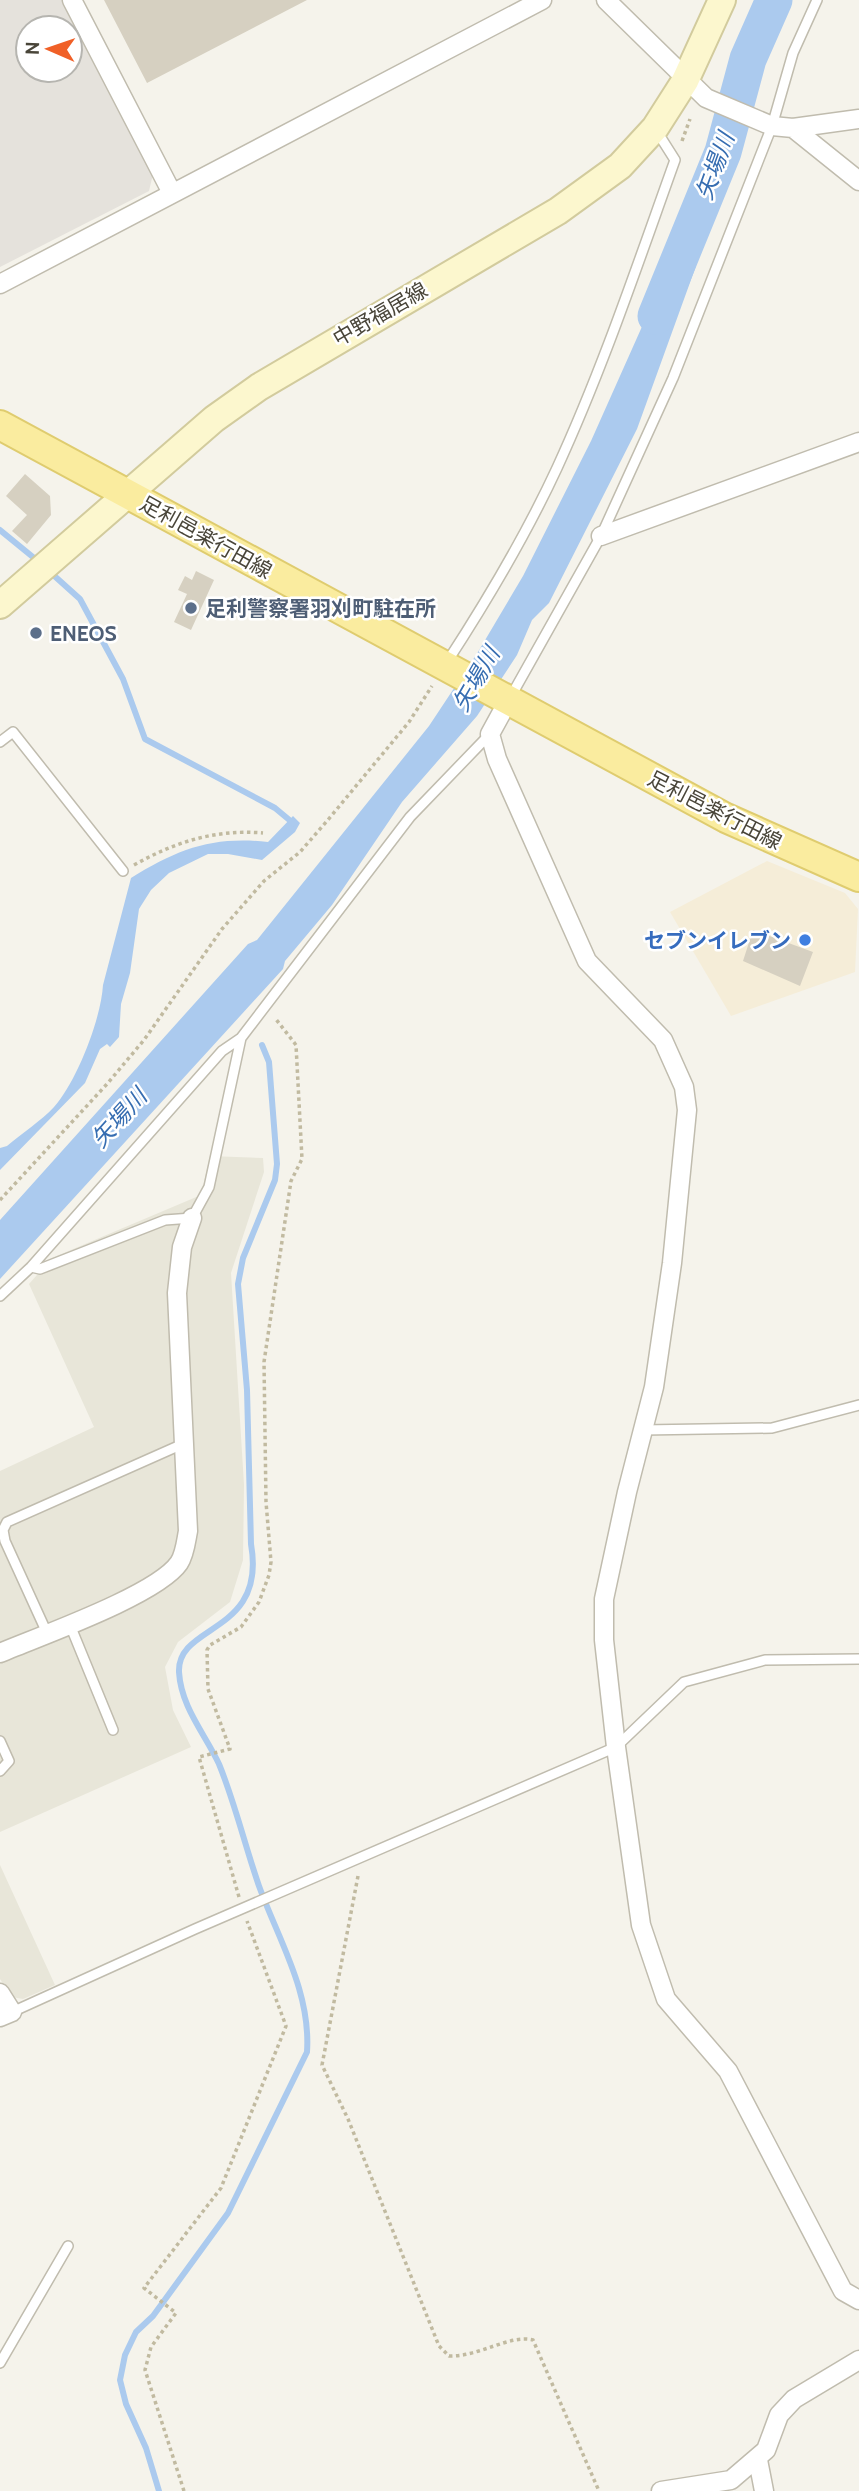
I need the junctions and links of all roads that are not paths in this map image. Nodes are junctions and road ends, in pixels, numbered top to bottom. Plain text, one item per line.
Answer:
1 (72, 0) edge
2 (542, 0) edge
3 (606, 0) edge
4 (722, 0) edge
5 (817, 0) edge
6 (685, 81) junction
7 (859, 119) edge
8 (766, 124) junction
9 (655, 128) junction
10 (793, 128) junction
11 (859, 180) edge
12 (172, 193) junction
13 (0, 284) edge
14 (0, 425) edge
15 (859, 442) edge
16 (127, 493) junction
17 (601, 536) junction
18 (0, 604) edge
19 (444, 671) junction
20 (504, 699) junction
21 (490, 734) junction
22 (0, 742) edge
23 (123, 871) road end
24 (859, 877) edge
25 (241, 1038) junction
26 (192, 1218) junction
27 (31, 1267) junction
28 (0, 1296) edge
29 (859, 1405) edge
30 (643, 1430) junction
31 (186, 1442) junction
32 (69, 1623) junction
33 (47, 1633) junction
34 (0, 1653) edge
35 (859, 1659) edge
36 (113, 1730) dead end
37 (0, 1741) edge
38 (615, 1747) junction
39 (0, 1771) edge
40 (0, 1993) edge
41 (6, 2015) edge
42 (68, 2246) dead end
43 (859, 2300) edge
44 (859, 2360) edge
45 (0, 2363) edge
46 (758, 2460) junction
47 (661, 2491) edge
48 (764, 2491) edge

1 - 12 street
2 - 12 street
3 - 6 street
4 - 6 main road, 中野福居線
5 - 8 lane
6 - 8 street
6 - 9 main road, 中野福居線
7 - 10 street
8 - 10 street
8 - 17 lane
9 - 16 main road, 中野福居線
9 - 19 lane
10 - 11 street
12 - 13 street
14 - 16 main road, 足利邑楽行田線
15 - 17 street
16 - 18 main road, 中野福居線
16 - 19 main road, 足利邑楽行田線
17 - 20 lane
19 - 20 main road, 足利邑楽行田線
20 - 21 street
20 - 24 main road, 足利邑楽行田線
21 - 25 lane
21 - 30 street
22 - 23 lane
25 - 26 lane
25 - 27 lane
26 - 27 lane
26 - 31 street
27 - 28 lane
29 - 30 lane
30 - 38 street
31 - 32 street
31 - 33 lane
32 - 33 street
32 - 36 lane
33 - 34 street
35 - 38 lane
37 - 39 lane
38 - 41 lane
38 - 43 street
40 - 41 street
42 - 45 lane
44 - 46 street
46 - 47 street
46 - 48 street

